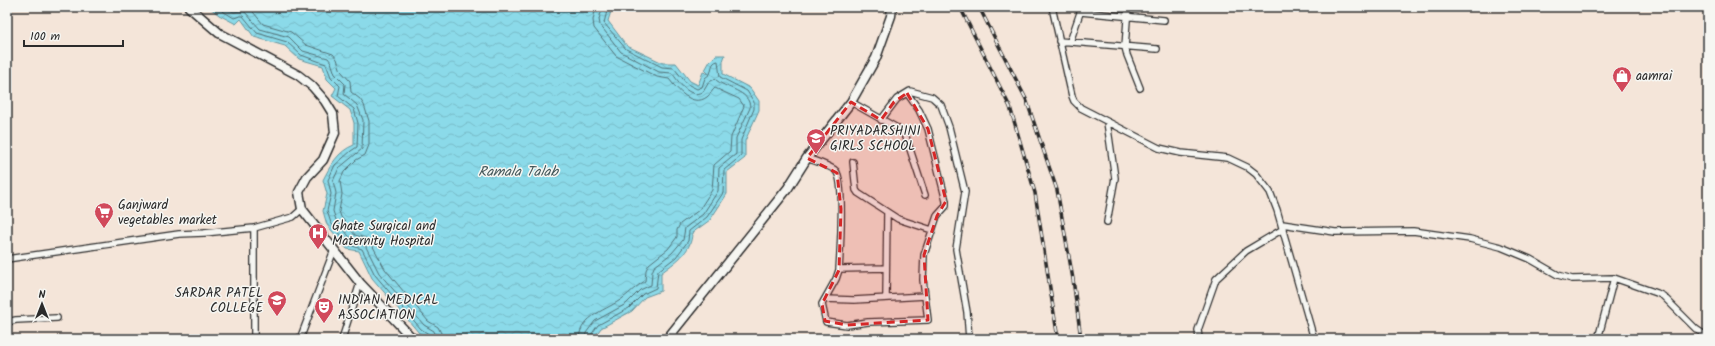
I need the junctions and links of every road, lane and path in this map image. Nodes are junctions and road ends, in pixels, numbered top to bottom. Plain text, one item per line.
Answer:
1 (189, 7) edge
2 (892, 7) edge
3 (1052, 7) edge
4 (1128, 7) edge
5 (1082, 9) edge
6 (1127, 16) junction
7 (1164, 20) dead end
8 (1059, 41) junction
9 (1070, 42) junction
10 (1125, 46) junction
11 (1157, 49) dead end
12 (1140, 88) dead end
13 (907, 92) junction
14 (851, 102) junction
15 (881, 120) junction
16 (1107, 122) junction
17 (807, 158) junction
18 (853, 162) dead end
19 (925, 195) dead end
20 (302, 209) junction
21 (887, 213) junction
22 (1107, 222) dead end
23 (1283, 226) junction
24 (254, 228) junction
25 (932, 230) junction
26 (334, 250) junction
27 (7, 259) edge
28 (886, 268) junction
29 (839, 269) junction
30 (1614, 278) junction
31 (360, 283) junction
32 (925, 296) junction
33 (886, 298) junction
34 (825, 299) junction
35 (57, 318) dead end
36 (7, 322) edge
37 (1708, 337) edge
38 (254, 339) edge
39 (300, 339) edge
40 (342, 339) edge
41 (413, 339) edge
42 (667, 339) edge
43 (969, 339) edge
44 (1199, 339) edge
45 (1314, 339) edge
46 (1598, 339) edge

1 - 20 street
2 - 14 street
3 - 8 street
4 - 6 street
5 - 6 street
5 - 9 street
6 - 7 street
6 - 10 street
8 - 9 street
8 - 16 street
9 - 10 street
10 - 11 street
10 - 12 street
13 - 15 street
13 - 25 street
13 - 43 street
14 - 15 street
14 - 17 street
15 - 19 street
16 - 22 street
16 - 23 street
17 - 29 street
17 - 42 street
18 - 21 street
20 - 24 street
20 - 26 street
21 - 25 street
21 - 28 street
23 - 30 street
23 - 44 street
23 - 45 street
24 - 27 street
24 - 38 street
25 - 32 street
26 - 31 street
26 - 39 street
28 - 29 street
28 - 33 street
29 - 34 street
30 - 37 street
30 - 46 street
31 - 40 street
31 - 41 street
32 - 33 street
32 - 34 street
33 - 34 street
35 - 36 street

